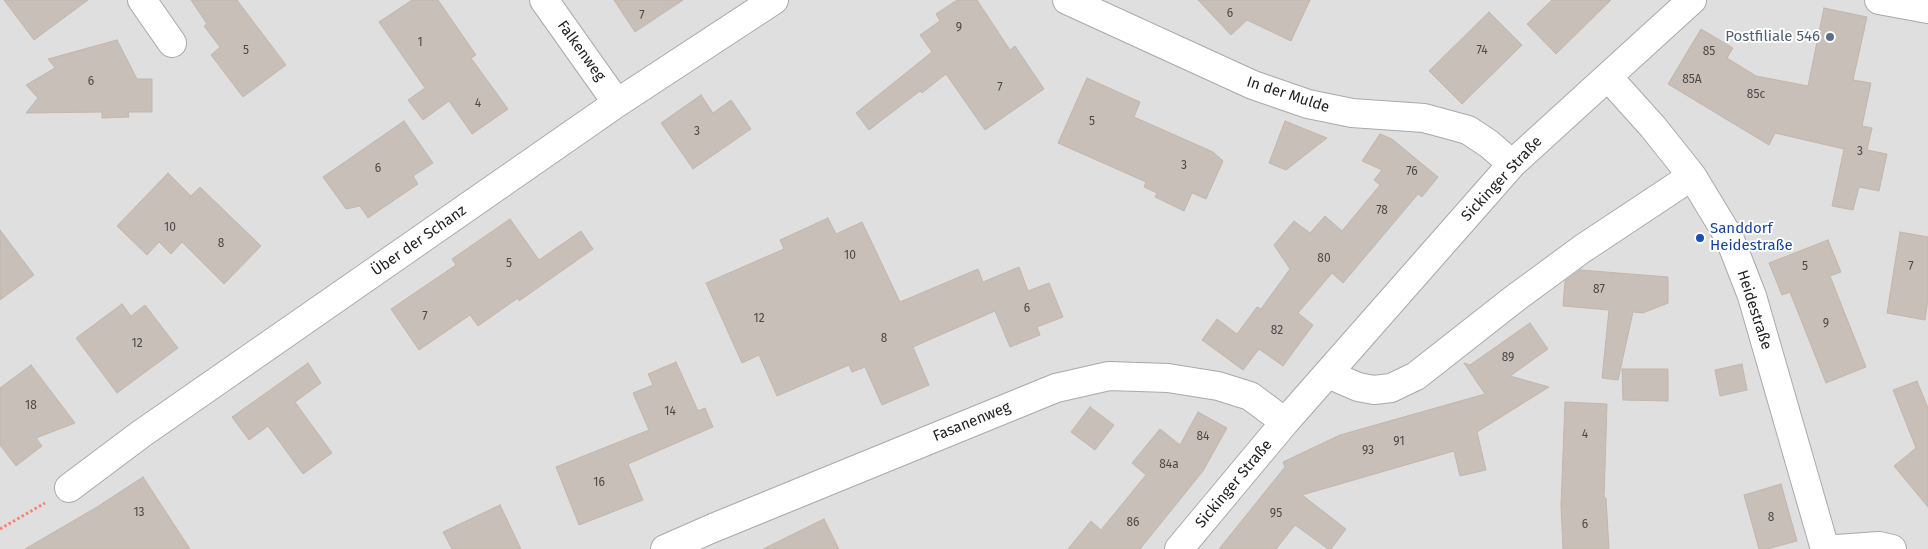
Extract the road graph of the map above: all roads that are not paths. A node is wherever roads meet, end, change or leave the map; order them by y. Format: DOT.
graph roads {
  1 [pos="142,0"];
  2 [pos="544,0"];
  3 [pos="774,0"];
  4 [pos="1067,0"];
  5 [pos="1692,0"];
  6 [pos="1879,0"];
  7 [pos="1928,9"];
  8 [pos="172,43"];
  9 [pos="1608,77"];
  10 [pos="617,103"];
  11 [pos="1512,164"];
  12 [pos="1692,176"];
  13 [pos="1328,374"];
  14 [pos="1285,422"];
  15 [pos="70,488"];
  16 [pos="665,549"];
  17 [pos="1179,549"];
  18 [pos="1825,549"];
  19 [pos="1837,549"];
  20 [pos="1892,549"];
  1 -- 8 [label="street"];
  2 -- 10 [label="street, Falkenweg"];
  3 -- 10 [label="street, Über der Schanz"];
  4 -- 11 [label="street, In der Mulde"];
  5 -- 9 [label="street, Sickinger Straße"];
  6 -- 7 [label="street"];
  9 -- 11 [label="street, Sickinger Straße"];
  9 -- 12 [label="street, Heidestraße"];
  10 -- 15 [label="street, Über der Schanz"];
  11 -- 13 [label="street, Sickinger Straße"];
  12 -- 13 [label="street"];
  12 -- 18 [label="street, Heidestraße"];
  13 -- 14 [label="street, Sickinger Straße"];
  14 -- 16 [label="street, Fasanenweg"];
  14 -- 17 [label="street, Sickinger Straße"];
  19 -- 20 [label="street"];
}
